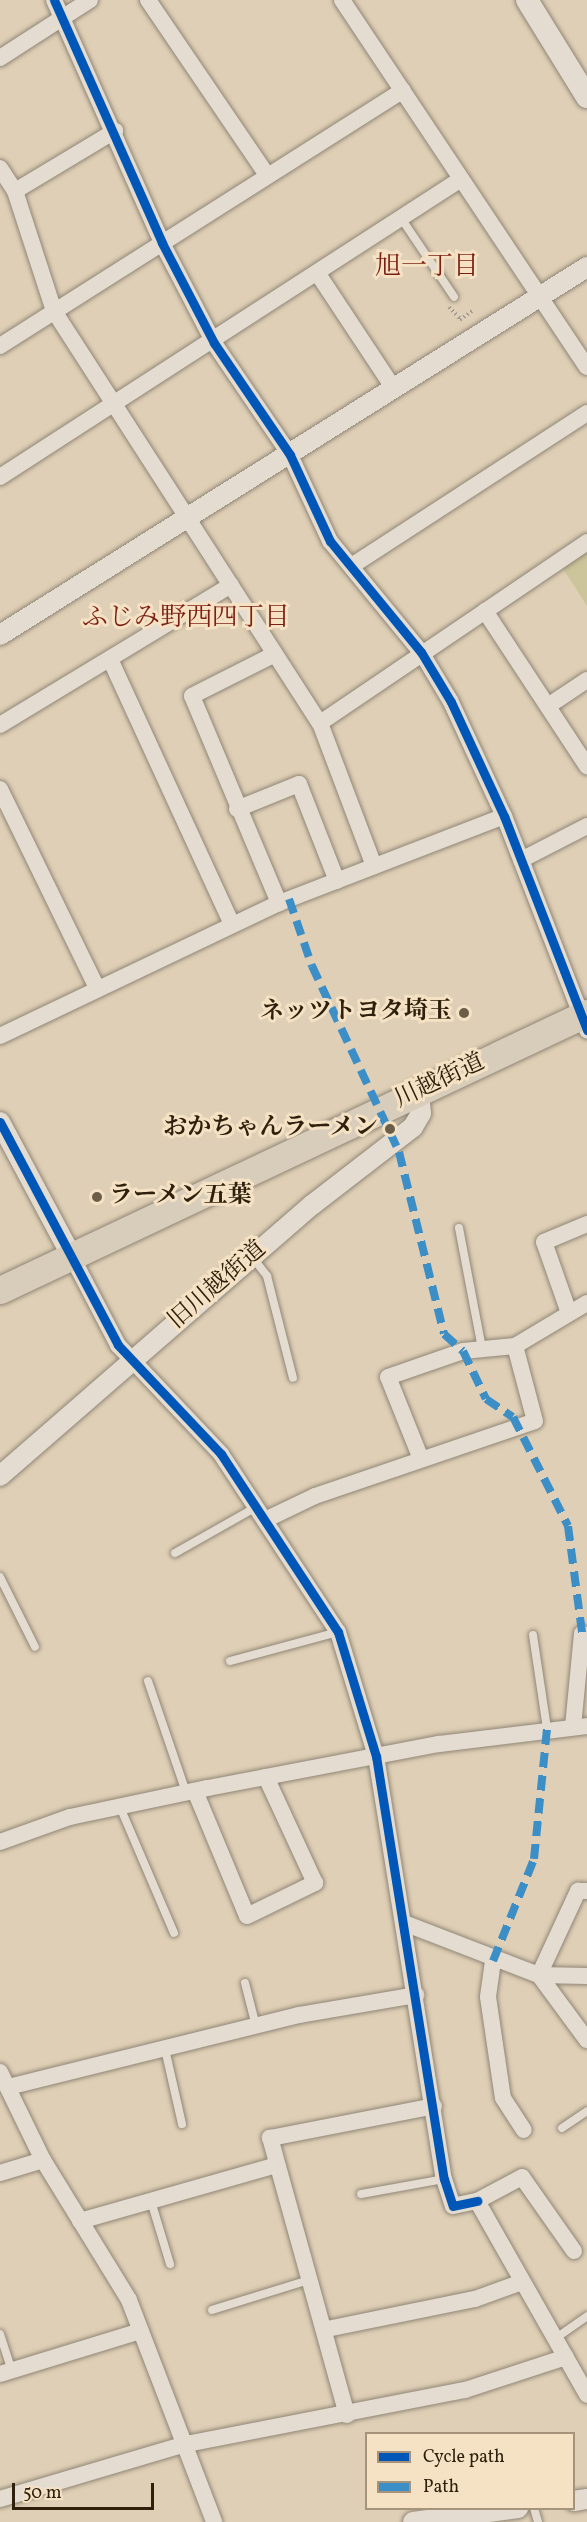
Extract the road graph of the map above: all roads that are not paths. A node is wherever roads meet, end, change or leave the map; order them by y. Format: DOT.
graph roads {
  1 [pos="54,0"];
  2 [pos="90,0"];
  3 [pos="148,0"];
  4 [pos="342,0"];
  5 [pos="527,0"];
  6 [pos="62,18"];
  7 [pos="0,58"];
  8 [pos="403,90"];
  9 [pos="587,97"];
  10 [pos="116,131"];
  11 [pos="0,168"];
  12 [pos="267,175"];
  13 [pos="461,179"];
  14 [pos="15,190"];
  15 [pos="401,218"];
  16 [pos="162,243"];
  17 [pos="587,267"];
  18 [pos="318,274"];
  19 [pos="454,297"];
  20 [pos="539,297"];
  21 [pos="54,311"];
  22 [pos="214,343"];
  23 [pos="0,346"];
  24 [pos="587,367"];
  25 [pos="394,389"];
  26 [pos="116,407"];
  27 [pos="587,413"];
  28 [pos="290,455"];
  29 [pos="0,477"];
  30 [pos="188,520"];
  31 [pos="587,542"];
  32 [pos="353,565"];
  33 [pos="231,585"];
  34 [pos="485,611"];
  35 [pos="0,635"];
  36 [pos="421,652"];
  37 [pos="275,654"];
  38 [pos="110,659"];
  39 [pos="587,680"];
  40 [pos="548,706"];
  41 [pos="320,723"];
  42 [pos="0,725"];
  43 [pos="587,766"];
  44 [pos="0,789"];
  45 [pos="237,809"];
  46 [pos="504,816"];
  47 [pos="587,826"];
  48 [pos="521,860"];
  49 [pos="374,866"];
  50 [pos="337,881"];
  51 [pos="279,903"];
  52 [pos="232,924"];
  53 [pos="97,988"];
  54 [pos="584,1020"];
  55 [pos="0,1036"];
  56 [pos="418,1093"];
  57 [pos="0,1122"];
  58 [pos="587,1224"];
  59 [pos="459,1228"];
  60 [pos="71,1255"];
  61 [pos="252,1256"];
  62 [pos="0,1290"];
  63 [pos="587,1303"];
  64 [pos="568,1310"];
  65 [pos="515,1346"];
  66 [pos="482,1349"];
  67 [pos="133,1359"];
  68 [pos="293,1378"];
  69 [pos="422,1459"];
  70 [pos="0,1476"];
  71 [pos="263,1512"];
  72 [pos="175,1553"];
  73 [pos="0,1578"];
  74 [pos="338,1632"];
  75 [pos="582,1633"];
  76 [pos="532,1635"];
  77 [pos="34,1647"];
  78 [pos="230,1661"];
  79 [pos="148,1681"];
  80 [pos="580,1726"];
  81 [pos="547,1729"];
  82 [pos="376,1756"];
  83 [pos="266,1777"];
  84 [pos="190,1792"];
  85 [pos="120,1807"];
  86 [pos="0,1842"];
  87 [pos="587,1891"];
  88 [pos="404,1923"];
  89 [pos="174,1933"];
  90 [pos="493,1961"];
  91 [pos="539,1975"];
  92 [pos="587,1976"];
  93 [pos="245,1983"];
  94 [pos="416,1995"];
  95 [pos="256,2026"];
  96 [pos="587,2040"];
  97 [pos="165,2049"];
  98 [pos="0,2072"];
  99 [pos="8,2087"];
  100 [pos="434,2106"];
  101 [pos="587,2111"];
  102 [pos="182,2124"];
  103 [pos="562,2128"];
  104 [pos="524,2130"];
  105 [pos="43,2160"];
  106 [pos="277,2165"];
  107 [pos="0,2173"];
  108 [pos="444,2179"];
  109 [pos="361,2194"];
  110 [pos="151,2201"];
  111 [pos="477,2201"];
  112 [pos="80,2221"];
  113 [pos="574,2251"];
  114 [pos="170,2264"];
  115 [pos="312,2279"];
  116 [pos="522,2282"];
  117 [pos="212,2310"];
  118 [pos="587,2316"];
  119 [pos="327,2329"];
  120 [pos="141,2331"];
  121 [pos="0,2334"];
  122 [pos="556,2338"];
  123 [pos="566,2357"];
  124 [pos="6,2373"];
  125 [pos="587,2395"];
  126 [pos="347,2415"];
  127 [pos="186,2444"];
  128 [pos="0,2499"];
  129 [pos="503,2510"];
  130 [pos="214,2522"];
  131 [pos="412,2522"];
  1 -- 6 [label="street"];
  2 -- 6 [label="street"];
  3 -- 12 [label="street"];
  4 -- 8 [label="street"];
  5 -- 9 [label="main road"];
  6 -- 7 [label="street"];
  6 -- 10 [label="street"];
  8 -- 12 [label="street"];
  8 -- 13 [label="street"];
  10 -- 14 [label="street"];
  10 -- 16 [label="street"];
  11 -- 14 [label="street"];
  12 -- 16 [label="street"];
  13 -- 15 [label="street"];
  13 -- 20 [label="street"];
  14 -- 21 [label="street"];
  15 -- 18 [label="street"];
  15 -- 19 [label="lane"];
  16 -- 21 [label="street"];
  16 -- 22 [label="street"];
  17 -- 20 [label="street"];
  18 -- 22 [label="street"];
  18 -- 25 [label="street"];
  20 -- 24 [label="street"];
  20 -- 25 [label="street"];
  21 -- 23 [label="street"];
  21 -- 26 [label="street"];
  22 -- 26 [label="street"];
  22 -- 28 [label="street"];
  25 -- 28 [label="street"];
  26 -- 29 [label="street"];
  26 -- 30 [label="street"];
  27 -- 32 [label="street"];
  28 -- 30 [label="street"];
  28 -- 32 [label="street"];
  30 -- 33 [label="street"];
  30 -- 35 [label="street"];
  31 -- 34 [label="street"];
  32 -- 36 [label="street"];
  33 -- 37 [label="street"];
  33 -- 38 [label="street"];
  34 -- 36 [label="street"];
  34 -- 40 [label="street"];
  36 -- 41 [label="street"];
  36 -- 46 [label="street"];
  37 -- 41 [label="street"];
  37 -- 45 [label="street"];
  38 -- 42 [label="street"];
  38 -- 52 [label="street"];
  39 -- 40 [label="street"];
  40 -- 43 [label="street"];
  41 -- 49 [label="street"];
  44 -- 53 [label="street"];
  45 -- 50 [label="street"];
  45 -- 51 [label="street"];
  46 -- 48 [label="street"];
  46 -- 49 [label="street"];
  47 -- 48 [label="street"];
  48 -- 54 [label="street"];
  49 -- 50 [label="street"];
  50 -- 51 [label="street"];
  51 -- 52 [label="street"];
  52 -- 53 [label="street"];
  53 -- 55 [label="street"];
  54 -- 56 [label="highway, 川越街道"];
  56 -- 60 [label="highway, 川越街道"];
  56 -- 61 [label="street, 旧川越街道"];
  57 -- 60 [label="street"];
  58 -- 64 [label="street"];
  59 -- 66 [label="lane"];
  60 -- 62 [label="highway, 川越街道"];
  60 -- 67 [label="street"];
  61 -- 67 [label="street, 旧川越街道"];
  61 -- 68 [label="lane"];
  63 -- 64 [label="street"];
  64 -- 65 [label="street"];
  65 -- 66 [label="street"];
  65 -- 69 [label="street"];
  66 -- 69 [label="street"];
  67 -- 70 [label="street, 旧川越街道"];
  67 -- 71 [label="street"];
  69 -- 71 [label="street"];
  71 -- 72 [label="lane"];
  71 -- 74 [label="street"];
  73 -- 77 [label="lane"];
  74 -- 78 [label="lane"];
  74 -- 82 [label="street"];
  75 -- 80 [label="street"];
  76 -- 81 [label="lane"];
  79 -- 84 [label="lane"];
  80 -- 81 [label="street"];
  81 -- 82 [label="street"];
  82 -- 83 [label="street"];
  82 -- 88 [label="street"];
  83 -- 84 [label="street"];
  83 -- 84 [label="street"];
  84 -- 85 [label="street"];
  85 -- 86 [label="street"];
  85 -- 89 [label="lane"];
  87 -- 91 [label="street"];
  88 -- 90 [label="street"];
  88 -- 94 [label="street"];
  90 -- 91 [label="street"];
  90 -- 104 [label="street"];
  91 -- 92 [label="street"];
  91 -- 96 [label="street"];
  93 -- 95 [label="lane"];
  94 -- 95 [label="street"];
  94 -- 100 [label="street"];
  95 -- 97 [label="street"];
  97 -- 99 [label="street"];
  97 -- 102 [label="lane"];
  98 -- 99 [label="street"];
  99 -- 105 [label="street"];
  100 -- 106 [label="street"];
  100 -- 108 [label="street"];
  101 -- 103 [label="lane"];
  105 -- 107 [label="street"];
  105 -- 112 [label="street"];
  106 -- 110 [label="street"];
  106 -- 115 [label="street"];
  108 -- 109 [label="lane"];
  108 -- 111 [label="street"];
  110 -- 112 [label="street"];
  110 -- 114 [label="lane"];
  111 -- 113 [label="street"];
  111 -- 116 [label="street"];
  112 -- 120 [label="street"];
  115 -- 117 [label="lane"];
  115 -- 119 [label="street"];
  116 -- 119 [label="street"];
  116 -- 122 [label="street"];
  118 -- 122 [label="lane"];
  119 -- 126 [label="street"];
  120 -- 124 [label="street"];
  120 -- 127 [label="street"];
  121 -- 124 [label="lane"];
  122 -- 123 [label="street"];
  123 -- 125 [label="street"];
  123 -- 126 [label="street"];
  126 -- 127 [label="street"];
  127 -- 128 [label="street"];
  127 -- 130 [label="street"];
  129 -- 131 [label="street"];
}
